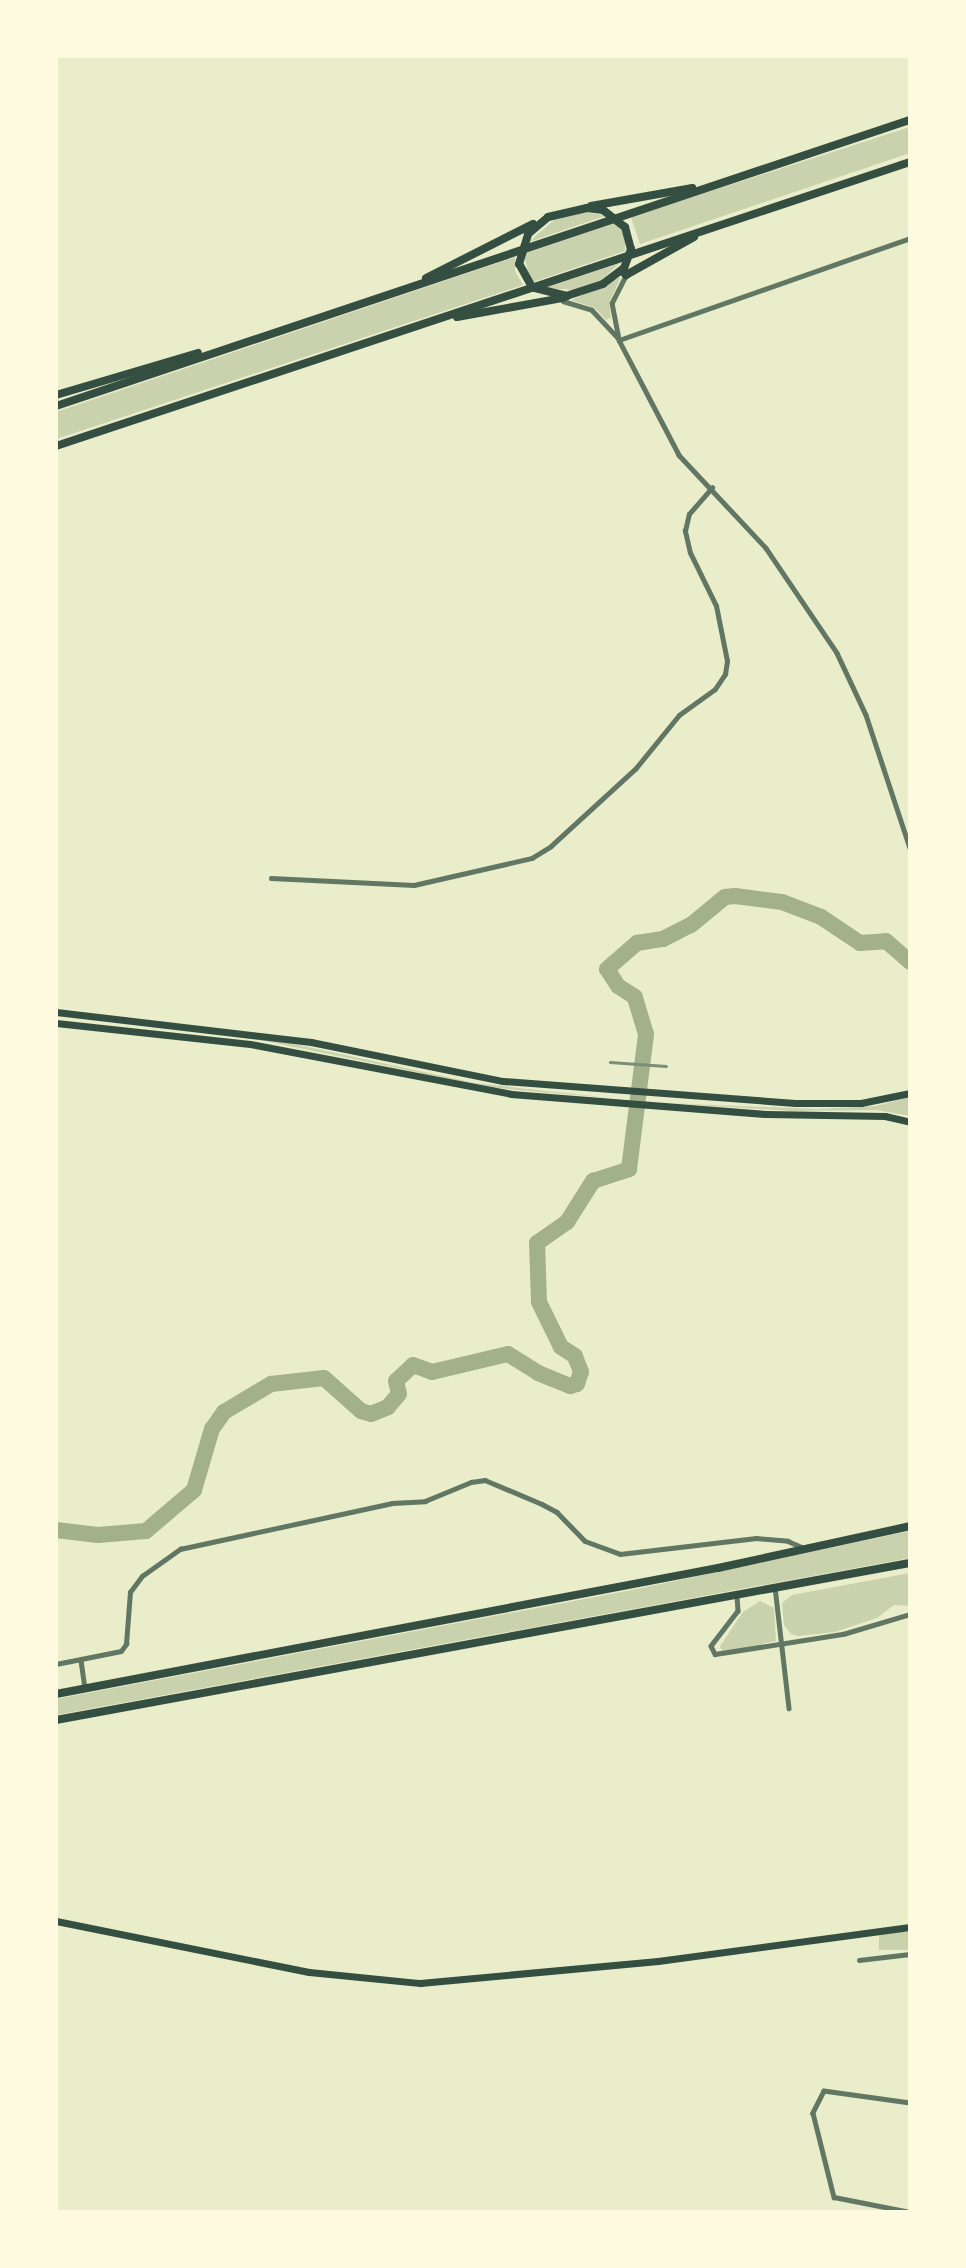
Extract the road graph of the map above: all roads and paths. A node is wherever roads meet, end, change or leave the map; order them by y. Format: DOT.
graph roads {
  1 [pos="910,120"];
  2 [pos="910,162"];
  3 [pos="716,185"];
  4 [pos="576,209"];
  5 [pos="548,217"];
  6 [pos="617,218"];
  7 [pos="720,223"];
  8 [pos="910,238"];
  9 [pos="520,250"];
  10 [pos="629,254"];
  11 [pos="624,273"];
  12 [pos="532,287"];
  13 [pos="405,288"];
  14 [pos="563,299"];
  15 [pos="430,322"];
  16 [pos="619,339"];
  17 [pos="232,346"];
  18 [pos="56,396"];
  19 [pos="56,406"];
  20 [pos="56,446"];
  21 [pos="712,488"];
  22 [pos="903,821"];
  23 [pos="910,831"];
  24 [pos="910,848"];
  25 [pos="271,878"];
  26 [pos="56,1012"];
  27 [pos="56,1023"];
  28 [pos="910,1093"];
  29 [pos="910,1122"];
  30 [pos="910,1526"];
  31 [pos="805,1549"];
  32 [pos="910,1563"];
  33 [pos="774,1587"];
  34 [pos="737,1593"];
  35 [pos="910,1615"];
  36 [pos="784,1645"];
  37 [pos="81,1660"];
  38 [pos="56,1664"];
  39 [pos="85,1689"];
  40 [pos="56,1694"];
  41 [pos="789,1708"];
  42 [pos="56,1720"];
  43 [pos="56,1921"];
  44 [pos="910,1927"];
  45 [pos="910,1954"];
  46 [pos="859,1960"];
  47 [pos="910,2103"];
  48 [pos="872,2205"];
  49 [pos="872,2212"];
  50 [pos="910,2212"];
  1 -- 3 [label="highway"];
  2 -- 7 [label="highway"];
  3 -- 4 [label="highway"];
  3 -- 6 [label="highway"];
  4 -- 5 [label="highway"];
  4 -- 6 [label="highway"];
  5 -- 9 [label="highway"];
  5 -- 13 [label="highway"];
  6 -- 9 [label="highway"];
  6 -- 10 [label="highway"];
  7 -- 10 [label="highway"];
  7 -- 11 [label="highway"];
  8 -- 16 [label="street"];
  9 -- 12 [label="highway"];
  9 -- 13 [label="highway"];
  10 -- 11 [label="highway"];
  10 -- 12 [label="highway"];
  11 -- 14 [label="highway"];
  11 -- 16 [label="street"];
  12 -- 14 [label="highway"];
  12 -- 15 [label="highway"];
  13 -- 17 [label="highway"];
  14 -- 15 [label="highway"];
  14 -- 16 [label="street"];
  15 -- 20 [label="highway"];
  16 -- 21 [label="street"];
  17 -- 18 [label="highway"];
  17 -- 19 [label="highway"];
  21 -- 22 [label="street"];
  21 -- 25 [label="street"];
  22 -- 23 [label="street"];
  22 -- 24 [label="street"];
  26 -- 28 [label="main road"];
  27 -- 29 [label="main road"];
  30 -- 31 [label="highway"];
  31 -- 37 [label="street"];
  31 -- 39 [label="highway"];
  32 -- 33 [label="highway"];
  33 -- 34 [label="highway"];
  33 -- 36 [label="street"];
  34 -- 36 [label="street"];
  34 -- 42 [label="highway"];
  35 -- 36 [label="street"];
  36 -- 41 [label="street"];
  37 -- 38 [label="street"];
  37 -- 39 [label="street"];
  39 -- 40 [label="highway"];
  43 -- 44 [label="main road"];
  45 -- 46 [label="street"];
  47 -- 48 [label="street"];
  48 -- 49 [label="street"];
  48 -- 50 [label="street"];
}
